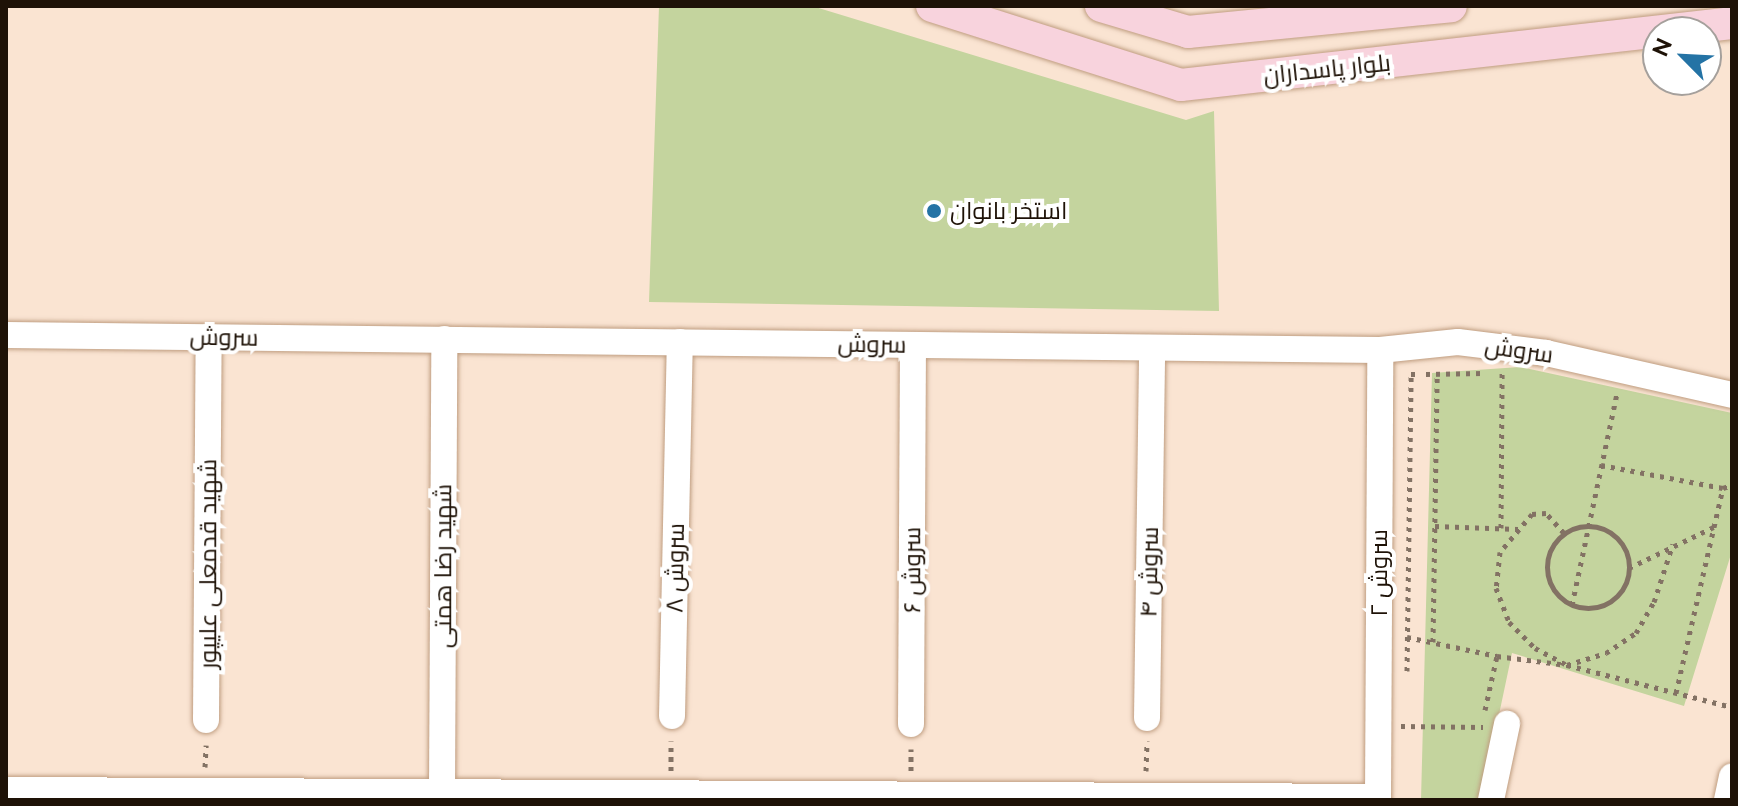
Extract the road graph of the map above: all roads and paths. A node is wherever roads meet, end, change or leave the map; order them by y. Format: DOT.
graph roads {
  1 [pos="932,6"];
  2 [pos="1101,6"];
  3 [pos="1451,6"];
  4 [pos="1408,8"];
  5 [pos="1183,19"];
  6 [pos="1732,23"];
  7 [pos="6,335"];
  8 [pos="209,337"];
  9 [pos="444,339"];
  10 [pos="680,342"];
  11 [pos="913,345"];
  12 [pos="1152,348"];
  13 [pos="1380,350"];
  14 [pos="1502,373"];
  15 [pos="1511,373"];
  16 [pos="1437,374"];
  17 [pos="1603,391"];
  18 [pos="1617,394"];
  19 [pos="1732,395"];
  20 [pos="1631,398"];
  21 [pos="1601,465"];
  22 [pos="1732,485"];
  23 [pos="1723,488"];
  24 [pos="1589,525"];
  25 [pos="1435,526"];
  26 [pos="1714,527"];
  27 [pos="1501,528"];
  28 [pos="1519,529"];
  29 [pos="1564,533"];
  30 [pos="1673,544"];
  31 [pos="1628,568"];
  32 [pos="1572,605"];
  33 [pos="1379,630"];
  34 [pos="1408,637"];
  35 [pos="1433,642"];
  36 [pos="1567,665"];
  37 [pos="1407,681"];
  38 [pos="1676,693"];
  39 [pos="1732,707"];
  40 [pos="1406,711"];
  41 [pos="672,716"];
  42 [pos="1147,718"];
  43 [pos="206,720"];
  44 [pos="911,724"];
  45 [pos="1507,724"];
  46 [pos="1378,726"];
  47 [pos="1405,726"];
  48 [pos="1404,741"];
  49 [pos="1732,777"];
  50 [pos="6,790"];
  51 [pos="204,791"];
  52 [pos="442,792"];
  53 [pos="671,793"];
  54 [pos="910,794"];
  55 [pos="1146,795"];
  56 [pos="1378,798"];
  57 [pos="1491,800"];
  58 [pos="1727,800"];
  1 -- 6 [label="main road, بلوار پاسداران"];
  2 -- 5 [label="main road"];
  3 -- 4 [label="main road"];
  4 -- 5 [label="main road"];
  7 -- 8 [label="street, سروش"];
  8 -- 9 [label="street, سروش"];
  8 -- 43 [label="street, شهید قدمعلی علیپور"];
  9 -- 10 [label="street, سروش"];
  9 -- 52 [label="street, شهید رضا همتی"];
  10 -- 11 [label="street, سروش"];
  10 -- 41 [label="street, سروش ۸"];
  11 -- 12 [label="street, سروش"];
  11 -- 44 [label="street, سروش ۶"];
  12 -- 13 [label="street, سروش"];
  12 -- 42 [label="street, سروش ۴"];
  13 -- 19 [label="street, سروش"];
  13 -- 33 [label="street, سروش ۲"];
  14 -- 15 [label="path"];
  14 -- 16 [label="path"];
  14 -- 27 [label="path"];
  16 -- 25 [label="path"];
  16 -- 34 [label="path"];
  17 -- 18 [label="path"];
  18 -- 20 [label="path"];
  18 -- 21 [label="path"];
  21 -- 23 [label="path"];
  21 -- 24 [label="path"];
  22 -- 23 [label="path"];
  23 -- 26 [label="path"];
  24 -- 29 [label="path"];
  24 -- 31 [label="path"];
  24 -- 32 [label="path"];
  25 -- 27 [label="path"];
  25 -- 35 [label="path"];
  26 -- 30 [label="path"];
  26 -- 38 [label="path"];
  27 -- 28 [label="path"];
  28 -- 29 [label="path"];
  28 -- 36 [label="path"];
  29 -- 32 [label="path"];
  30 -- 31 [label="path"];
  30 -- 36 [label="path"];
  31 -- 32 [label="path"];
  33 -- 34 [label="path"];
  33 -- 46 [label="street, سروش ۲"];
  34 -- 35 [label="path"];
  34 -- 37 [label="path"];
  35 -- 36 [label="path"];
  36 -- 38 [label="path"];
  38 -- 39 [label="path"];
  40 -- 47 [label="path"];
  41 -- 53 [label="path"];
  42 -- 55 [label="path"];
  43 -- 51 [label="path"];
  44 -- 54 [label="path"];
  45 -- 47 [label="path"];
  45 -- 57 [label="street"];
  46 -- 47 [label="path"];
  46 -- 56 [label="street, سروش ۲"];
  47 -- 48 [label="path"];
  49 -- 58 [label="street"];
  50 -- 51 [label="street"];
  51 -- 52 [label="street"];
  52 -- 53 [label="street"];
  53 -- 54 [label="street"];
  54 -- 55 [label="street"];
  55 -- 56 [label="street"];
}
